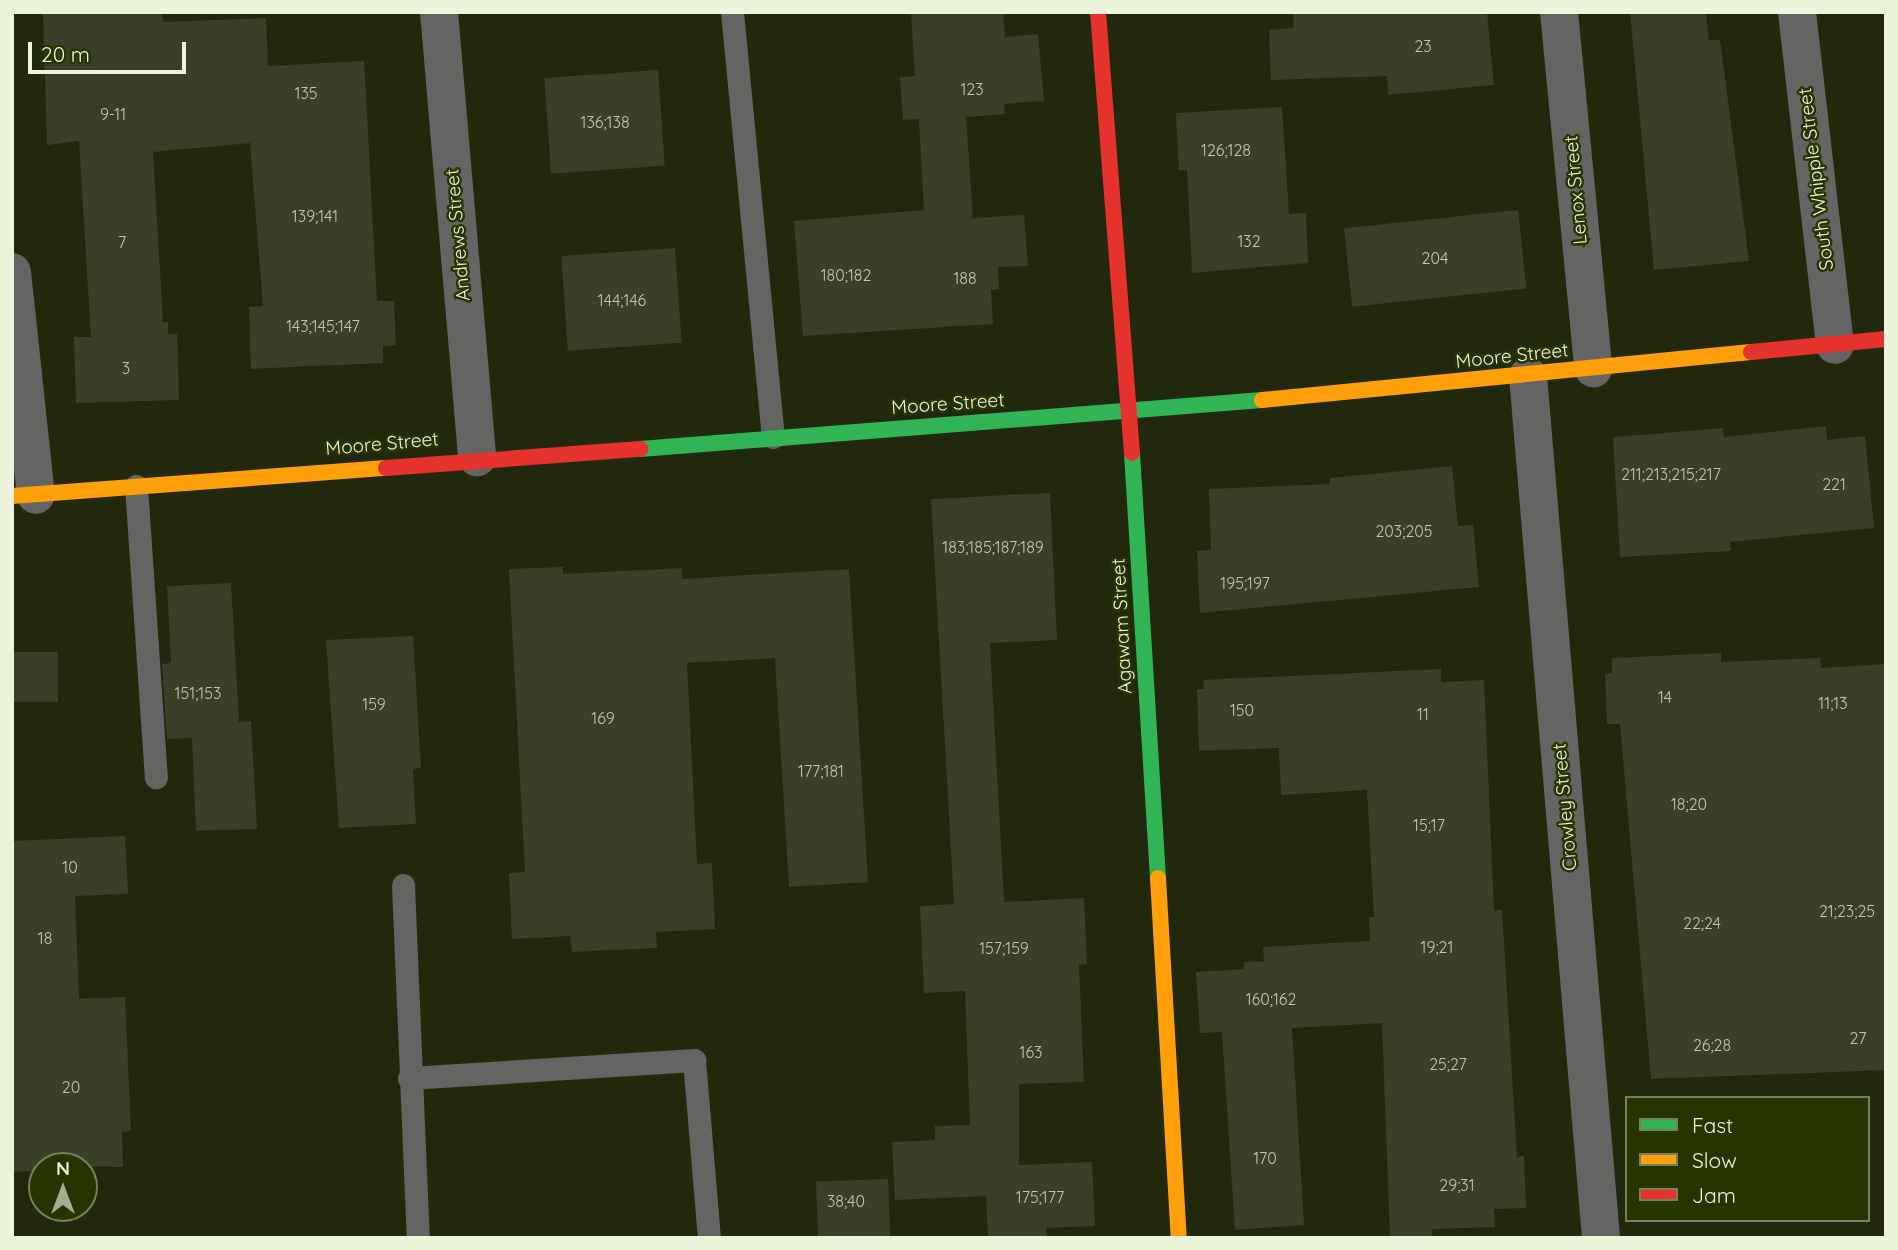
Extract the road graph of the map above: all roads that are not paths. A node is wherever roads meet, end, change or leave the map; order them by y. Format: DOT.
graph roads {
  1 [pos="439,12"];
  2 [pos="732,12"];
  3 [pos="1098,12"];
  4 [pos="1559,12"];
  5 [pos="1797,12"];
  6 [pos="12,272"];
  7 [pos="1886,339"];
  8 [pos="1835,345"];
  9 [pos="1593,368"];
  10 [pos="1528,376"];
  11 [pos="1130,413"];
  12 [pos="773,437"];
  13 [pos="477,457"];
  14 [pos="136,486"];
  15 [pos="24,496"];
  16 [pos="156,777"];
  17 [pos="403,885"];
  18 [pos="409,1078"];
  19 [pos="418,1238"];
  20 [pos="709,1238"];
  21 [pos="1179,1238"];
  22 [pos="1601,1238"];
  1 -- 13 [label="street, Andrews Street"];
  2 -- 12 [label="lane"];
  3 -- 11 [label="street, Agawam Street"];
  4 -- 9 [label="street, Lenox Street"];
  5 -- 8 [label="street, South Whipple Street"];
  6 -- 15 [label="street"];
  7 -- 8 [label="street, Moore Street"];
  8 -- 9 [label="street, Moore Street"];
  9 -- 10 [label="street, Moore Street"];
  10 -- 11 [label="street, Moore Street"];
  10 -- 22 [label="street, Crowley Street"];
  11 -- 12 [label="street, Moore Street"];
  11 -- 21 [label="street, Agawam Street"];
  12 -- 13 [label="street, Moore Street"];
  13 -- 14 [label="street, Moore Street"];
  14 -- 15 [label="street, Moore Street"];
  14 -- 16 [label="lane"];
  17 -- 18 [label="lane"];
  18 -- 19 [label="lane"];
  18 -- 20 [label="lane"];
}
